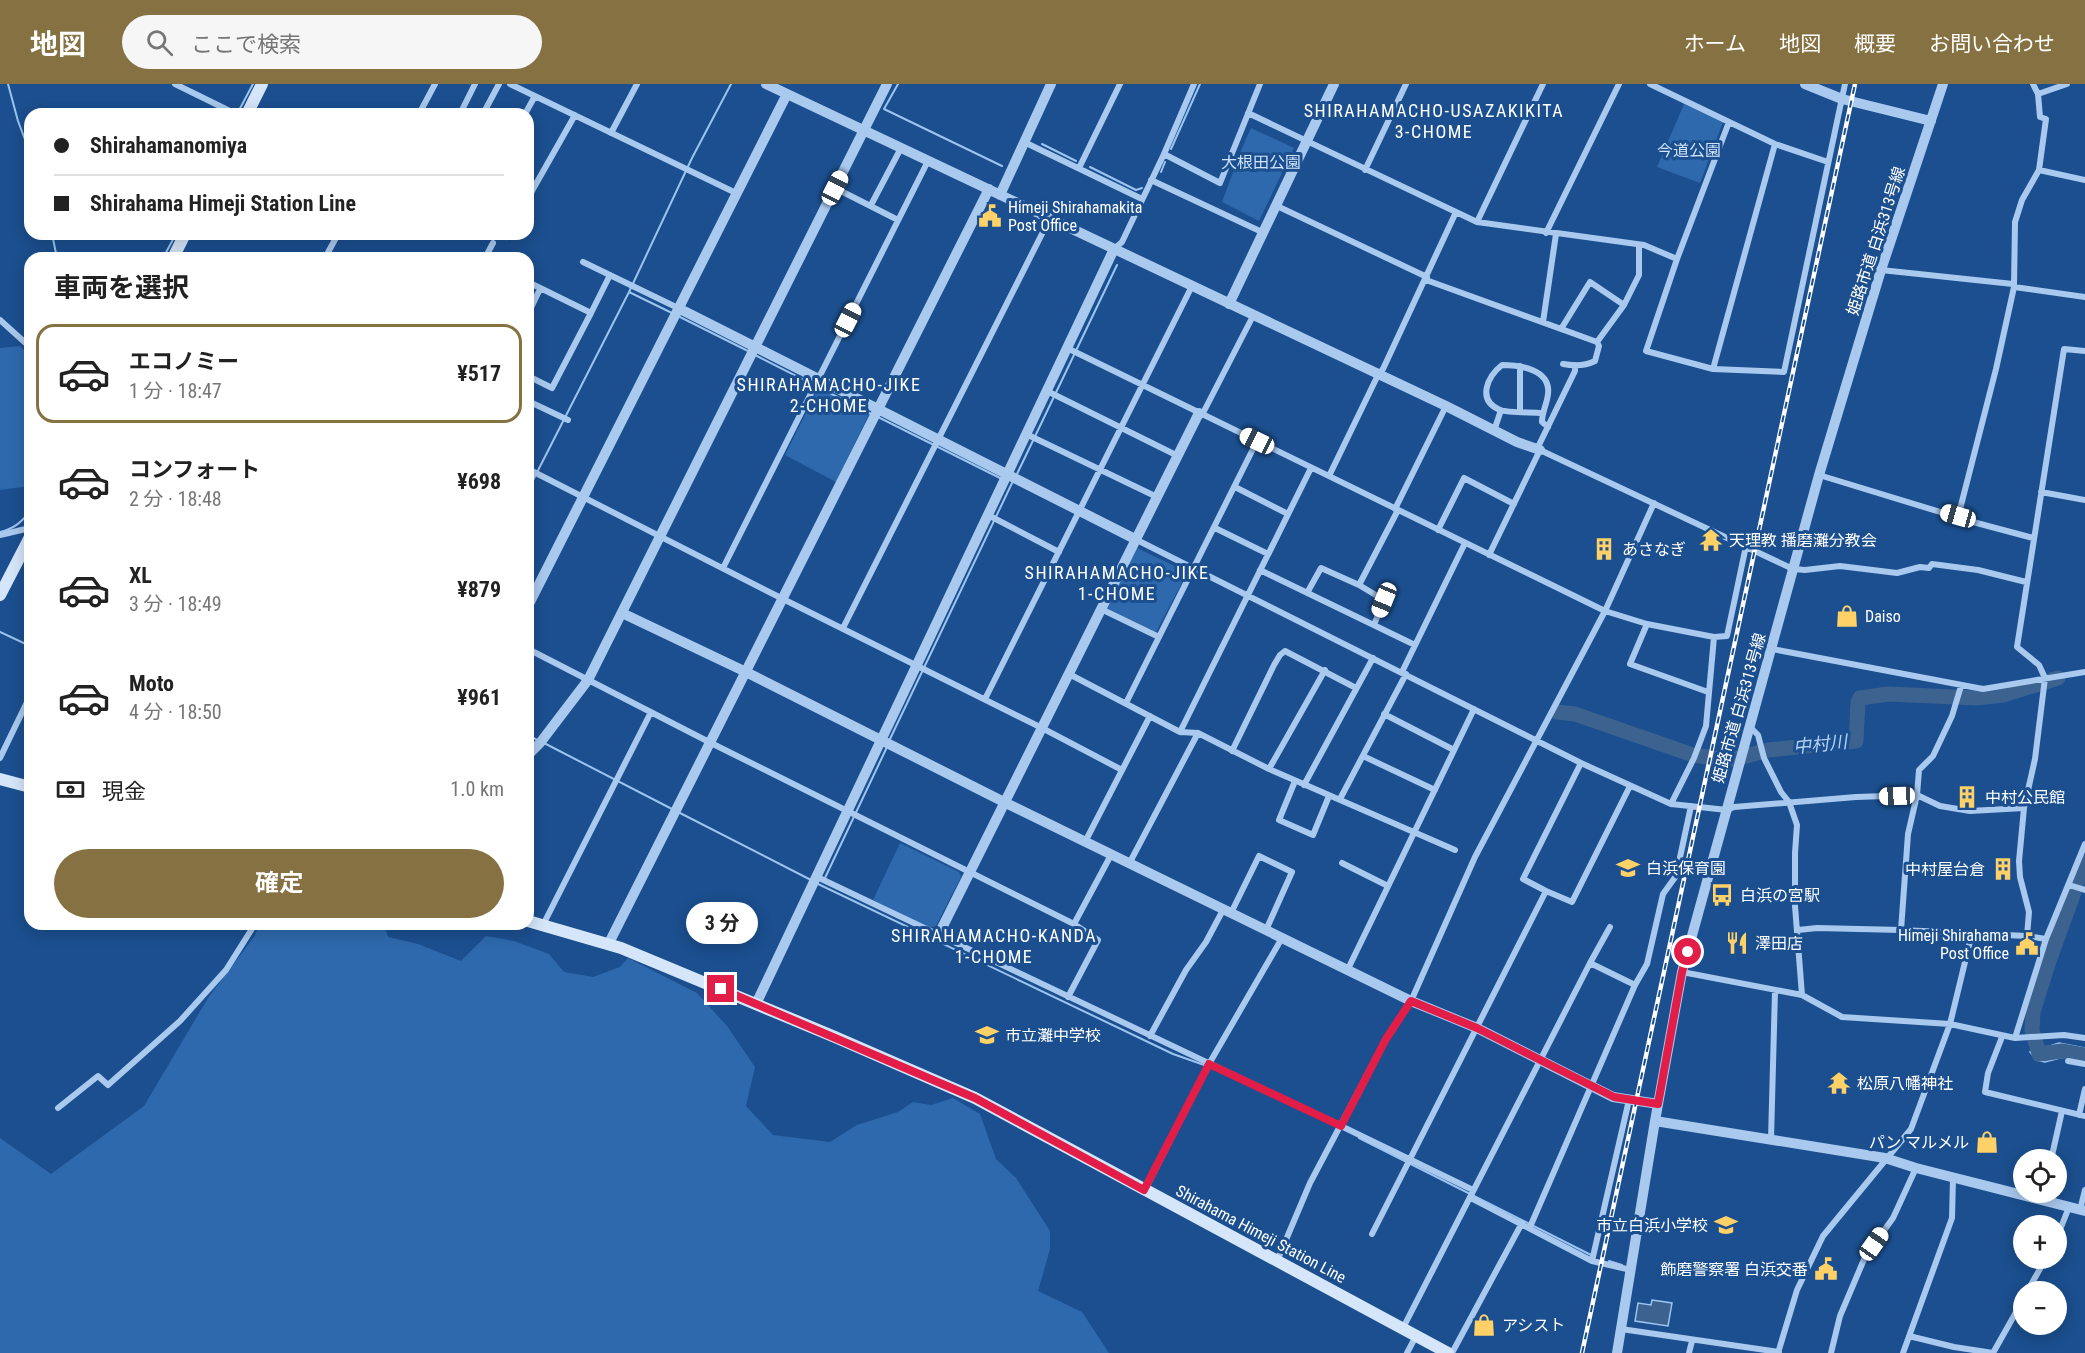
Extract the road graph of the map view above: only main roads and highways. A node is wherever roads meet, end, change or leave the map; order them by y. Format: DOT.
graph roads {
  1 [pos="262,84"];
  2 [pos="250,108"];
  3 [pos="24,549"];
  4 [pos="0,595"];
  5 [pos="0,779"];
  6 [pos="24,785"];
  7 [pos="534,923"];
  8 [pos="1450,1353"];
  1 -- 2 [label="main road"];
  3 -- 4 [label="main road"];
  5 -- 6 [label="main road"];
  7 -- 8 [label="main road, Shirahama Himeji Station Line"];
}
